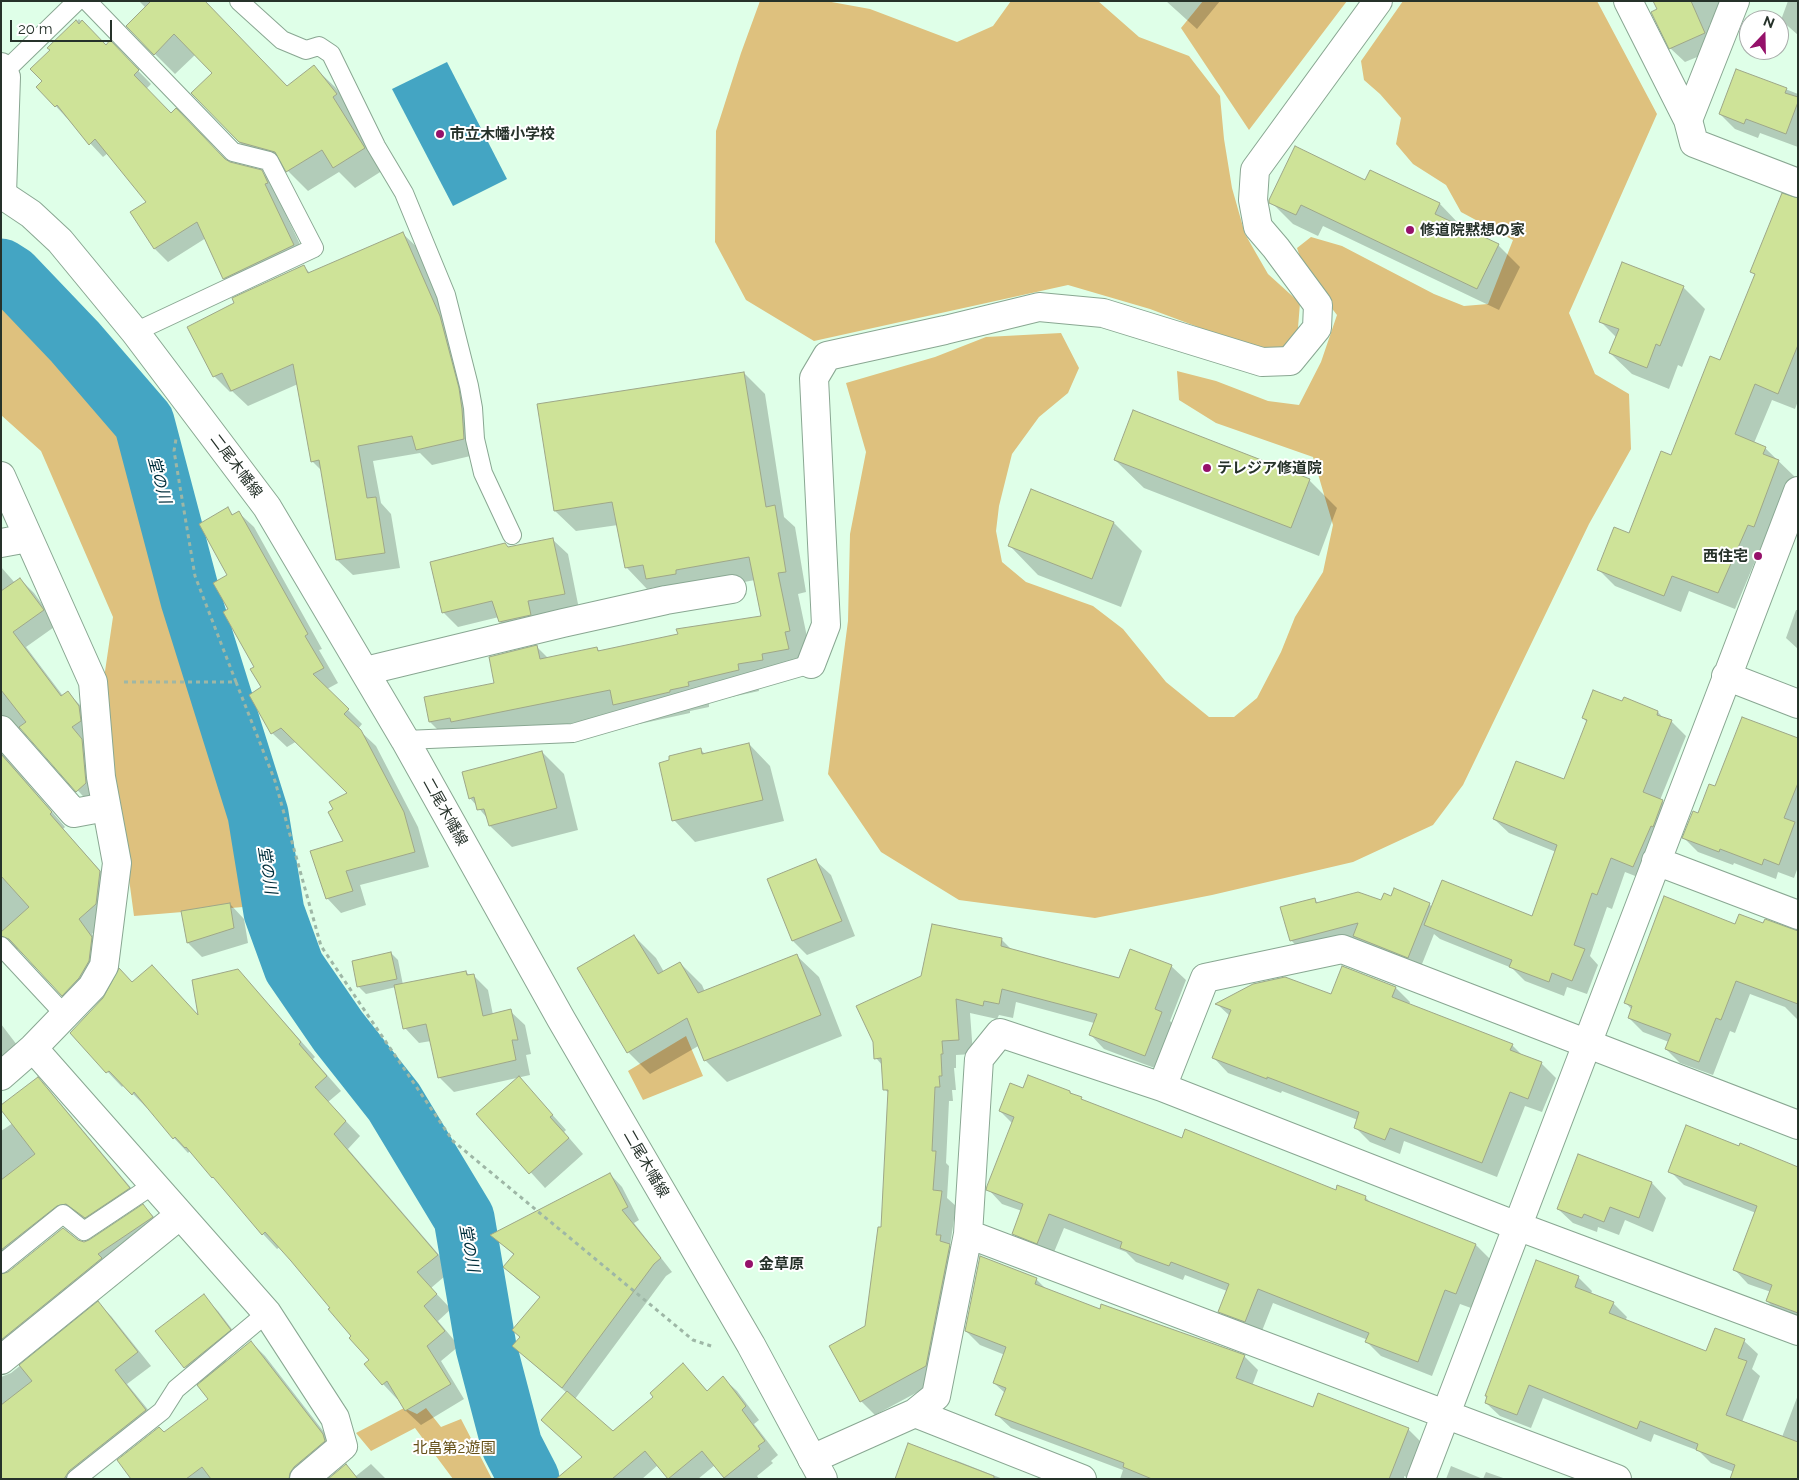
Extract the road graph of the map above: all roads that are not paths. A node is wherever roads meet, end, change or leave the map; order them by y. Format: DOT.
graph roads {
  1 [pos="77,1"];
  2 [pos="87,1"];
  3 [pos="239,1"];
  4 [pos="1378,1"];
  5 [pos="1628,1"];
  6 [pos="1735,1"];
  7 [pos="3,70"];
  8 [pos="1688,120"];
  9 [pos="1798,183"];
  10 [pos="2,194"];
  11 [pos="135,332"];
  12 [pos="1,476"];
  13 [pos="1798,491"];
  14 [pos="512,535"];
  15 [pos="28,538"];
  16 [pos="1,543"];
  17 [pos="732,589"];
  18 [pos="811,664"];
  19 [pos="365,671"];
  20 [pos="1726,676"];
  21 [pos="1798,704"];
  22 [pos="1,730"];
  23 [pos="405,740"];
  24 [pos="106,807"];
  25 [pos="1656,861"];
  26 [pos="1798,915"];
  27 [pos="1,946"];
  28 [pos="65,1015"];
  29 [pos="1586,1044"];
  30 [pos="33,1048"];
  31 [pos="1,1076"];
  32 [pos="1162,1087"];
  33 [pos="1798,1125"];
  34 [pos="153,1185"];
  35 [pos="180,1215"];
  36 [pos="1517,1226"];
  37 [pos="968,1234"];
  38 [pos="1,1264"];
  39 [pos="267,1313"];
  40 [pos="1798,1331"];
  41 [pos="1,1360"];
  42 [pos="915,1413"];
  43 [pos="1445,1415"];
  44 [pos="818,1469"];
  45 [pos="76,1479"];
  46 [pos="304,1479"];
  47 [pos="1082,1479"];
  48 [pos="1421,1479"];
  49 [pos="1617,1479"];
  1 -- 7 [label="lane"];
  2 -- 11 [label="lane"];
  3 -- 14 [label="lane"];
  4 -- 18 [label="street"];
  5 -- 8 [label="street"];
  6 -- 8 [label="street"];
  7 -- 10 [label="street"];
  8 -- 9 [label="street"];
  10 -- 11 [label="street, 二尾木幡線"];
  11 -- 19 [label="street, 二尾木幡線"];
  12 -- 15 [label="street"];
  13 -- 20 [label="street"];
  15 -- 16 [label="street"];
  15 -- 24 [label="street"];
  17 -- 19 [label="street"];
  18 -- 23 [label="lane"];
  19 -- 23 [label="street, 二尾木幡線"];
  20 -- 21 [label="street"];
  20 -- 25 [label="street"];
  22 -- 24 [label="street"];
  23 -- 44 [label="street, 二尾木幡線"];
  24 -- 28 [label="street"];
  25 -- 26 [label="street"];
  25 -- 29 [label="street"];
  27 -- 28 [label="lane"];
  28 -- 30 [label="street"];
  29 -- 32 [label="street"];
  29 -- 33 [label="street"];
  29 -- 36 [label="street"];
  30 -- 31 [label="street"];
  30 -- 34 [label="street"];
  32 -- 36 [label="street"];
  32 -- 37 [label="street"];
  34 -- 35 [label="street"];
  34 -- 38 [label="lane"];
  35 -- 39 [label="street"];
  35 -- 41 [label="street"];
  36 -- 40 [label="street"];
  36 -- 43 [label="street"];
  37 -- 42 [label="street"];
  37 -- 43 [label="street"];
  39 -- 45 [label="lane"];
  39 -- 46 [label="street"];
  42 -- 44 [label="street"];
  42 -- 47 [label="street"];
  43 -- 48 [label="street"];
  43 -- 49 [label="street"];
}
